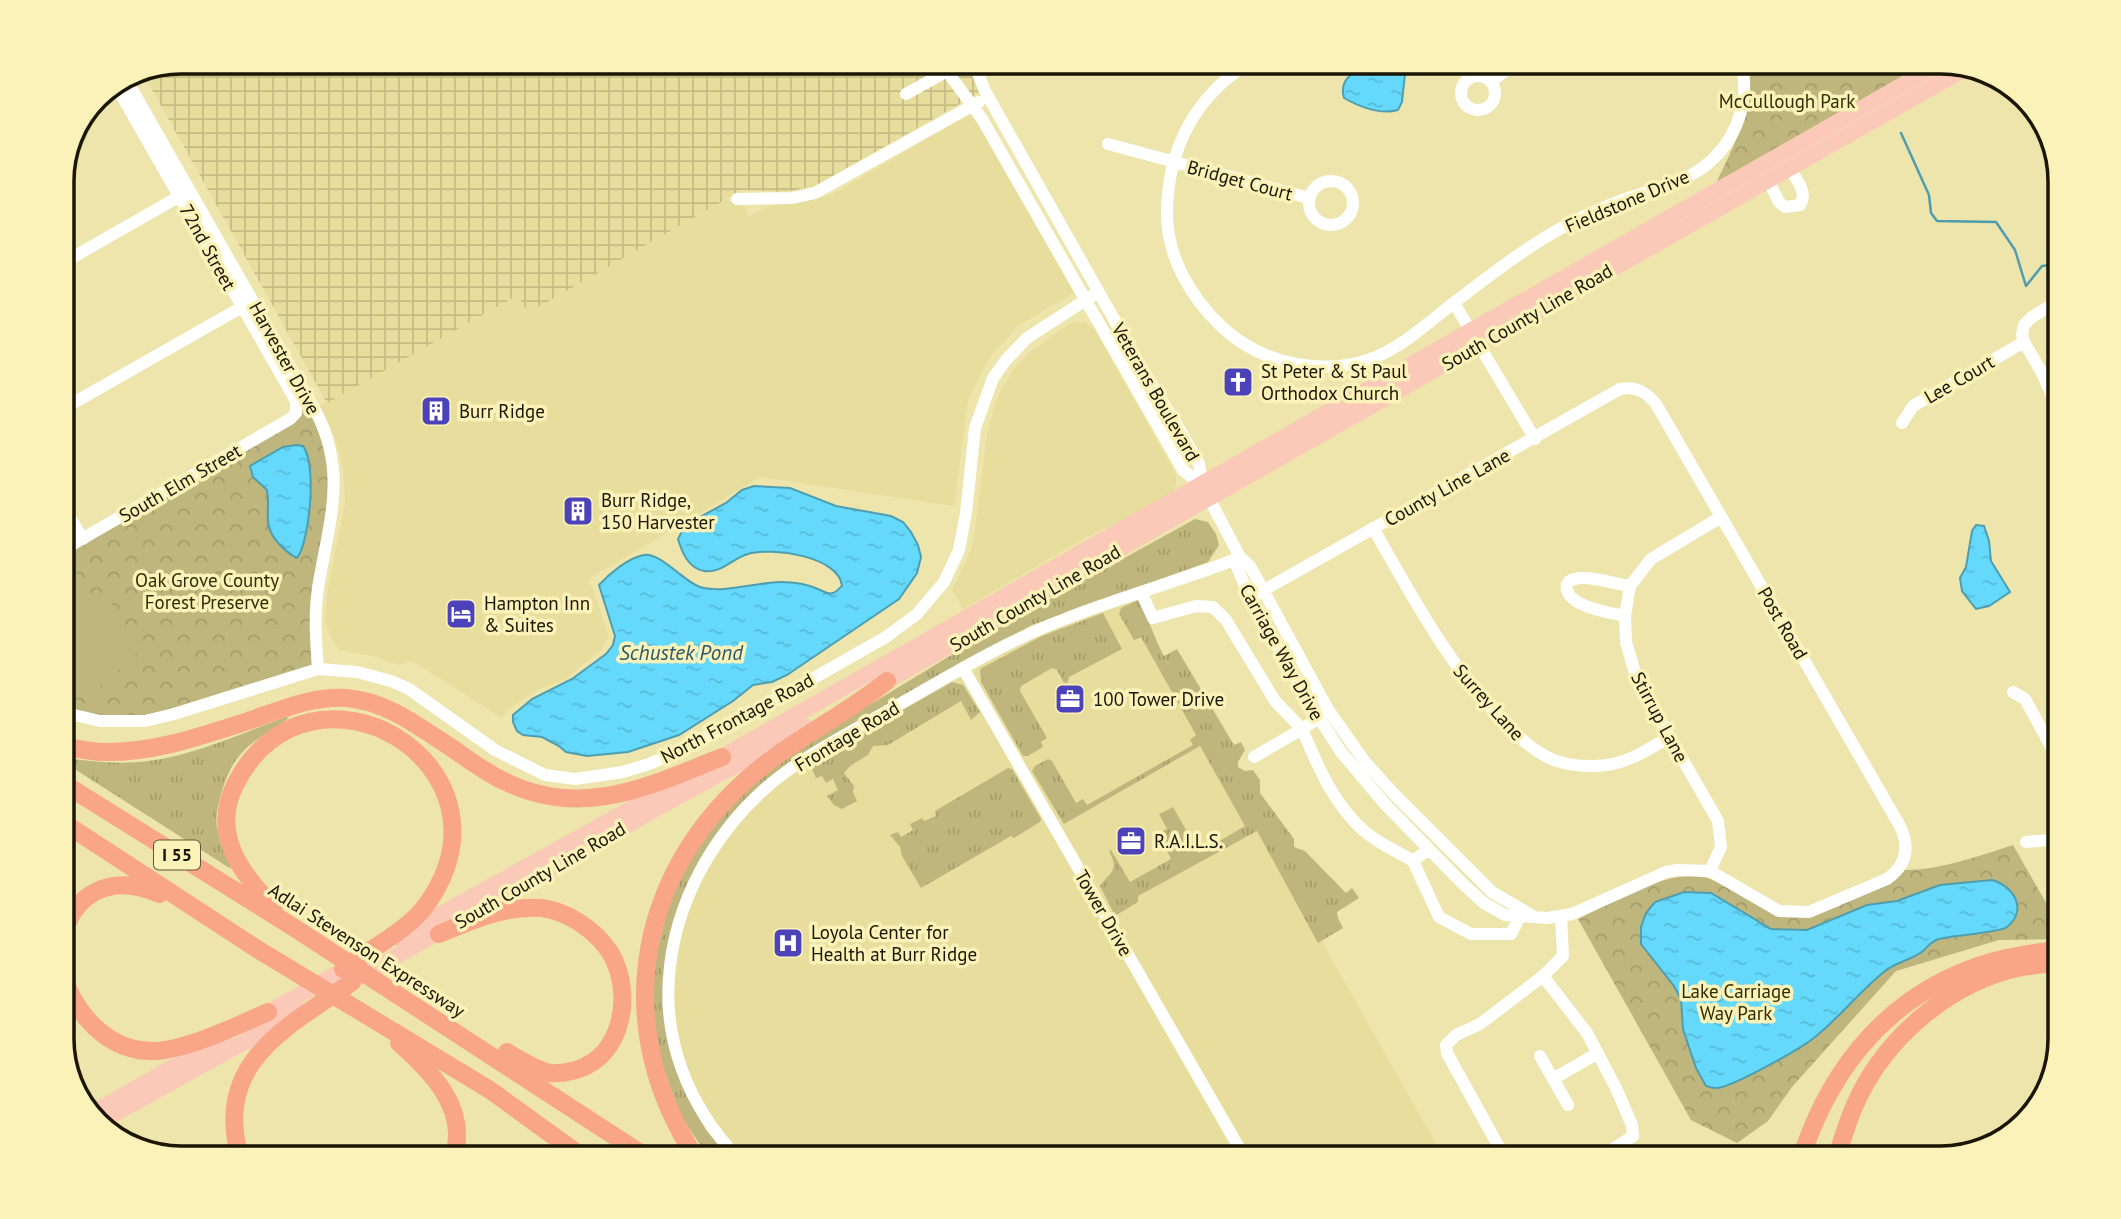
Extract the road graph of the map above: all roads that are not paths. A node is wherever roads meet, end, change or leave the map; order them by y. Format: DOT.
graph roads {
  1 [pos="943,74"];
  2 [pos="955,74"];
  3 [pos="978,74"];
  4 [pos="1234,74"];
  5 [pos="1501,74"];
  6 [pos="1742,74"];
  7 [pos="1923,74"];
  8 [pos="1955,74"];
  9 [pos="1491,82"];
  10 [pos="124,90"];
  11 [pos="124,91"];
  12 [pos="906,94"];
  13 [pos="988,97"];
  14 [pos="973,106"];
  15 [pos="1108,144"];
  16 [pos="1172,161"];
  17 [pos="1789,168"];
  18 [pos="1768,180"];
  19 [pos="180,197"];
  20 [pos="737,198"];
  21 [pos="1309,198"];
  22 [pos="74,257"];
  23 [pos="1098,292"];
  24 [pos="1084,300"];
  25 [pos="1454,303"];
  26 [pos="242,307"];
  27 [pos="2047,308"];
  28 [pos="1476,337"];
  29 [pos="2024,342"];
  30 [pos="2047,385"];
  31 [pos="1647,393"];
  32 [pos="74,403"];
  33 [pos="296,412"];
  34 [pos="1902,423"];
  35 [pos="1535,439"];
  36 [pos="1206,491"];
  37 [pos="1721,517"];
  38 [pos="74,524"];
  39 [pos="1373,528"];
  40 [pos="83,538"];
  41 [pos="74,543"];
  42 [pos="1240,556"];
  43 [pos="1630,586"];
  44 [pos="1263,591"];
  45 [pos="1141,592"];
  46 [pos="1250,598"];
  47 [pos="1625,616"];
  48 [pos="963,668"];
  49 [pos="318,669"];
  50 [pos="887,681"];
  51 [pos="2013,692"];
  52 [pos="74,715"];
  53 [pos="1324,715"];
  54 [pos="1302,729"];
  55 [pos="1670,737"];
  56 [pos="2048,740"];
  57 [pos="74,748"];
  58 [pos="722,757"];
  59 [pos="1254,757"];
  60 [pos="1360,766"];
  61 [pos="74,790"];
  62 [pos="74,829"];
  63 [pos="2048,840"];
  64 [pos="2026,842"];
  65 [pos="1429,849"];
  66 [pos="1905,858"];
  67 [pos="1413,861"];
  68 [pos="1472,872"];
  69 [pos="1710,872"];
  70 [pos="1462,883"];
  71 [pos="74,911"];
  72 [pos="1533,916"];
  73 [pos="1562,916"];
  74 [pos="1519,918"];
  75 [pos="293,927"];
  76 [pos="439,934"];
  77 [pos="257,949"];
  78 [pos="2048,951"];
  79 [pos="381,952"];
  80 [pos="2048,964"];
  81 [pos="1543,976"];
  82 [pos="74,1001"];
  83 [pos="299,1008"];
  84 [pos="362,1011"];
  85 [pos="268,1012"];
  86 [pos="423,1012"];
  87 [pos="1598,1053"];
  88 [pos="1540,1056"];
  89 [pos="1553,1079"];
  90 [pos="1568,1105"];
  91 [pos="100,1109"];
  92 [pos="108,1117"];
  93 [pos="237,1146"];
  94 [pos="455,1146"];
  95 [pos="567,1146"];
  96 [pos="630,1146"];
  97 [pos="689,1146"];
  98 [pos="727,1146"];
  99 [pos="1238,1146"];
  100 [pos="1498,1146"];
  101 [pos="1618,1146"];
  102 [pos="1805,1146"];
  103 [pos="1840,1146"];
  1 -- 12 [label="street"];
  2 -- 14 [label="street, Veterans Boulevard"];
  3 -- 13 [label="street, Veterans Boulevard"];
  4 -- 16 [label="street, Fieldstone Drive"];
  5 -- 9 [label="street"];
  6 -- 25 [label="street, Fieldstone Drive"];
  7 -- 28 [label="main road, South County Line Road"];
  8 -- 17 [label="main road, South County Line Road"];
  10 -- 49 [label="street, Harvester Drive"];
  11 -- 19 [label="street, 72nd Street"];
  13 -- 14 [label="street"];
  13 -- 23 [label="street, Veterans Boulevard"];
  14 -- 20 [label="street"];
  14 -- 24 [label="street, Veterans Boulevard"];
  15 -- 16 [label="street"];
  16 -- 21 [label="street, Bridget Court"];
  16 -- 25 [label="street, Fieldstone Drive"];
  17 -- 18 [label="main road, South County Line Road"];
  17 -- 18 [label="street"];
  18 -- 28 [label="main road, South County Line Road"];
  19 -- 22 [label="street"];
  19 -- 26 [label="street, 72nd Street"];
  23 -- 24 [label="street, North Frontage Road"];
  23 -- 36 [label="street, Veterans Boulevard"];
  24 -- 36 [label="street, Veterans Boulevard"];
  24 -- 49 [label="street, North Frontage Road"];
  25 -- 28 [label="street"];
  26 -- 32 [label="street"];
  26 -- 33 [label="street, 72nd Street"];
  27 -- 29 [label="street"];
  28 -- 35 [label="street"];
  28 -- 36 [label="main road, South County Line Road"];
  29 -- 30 [label="street"];
  29 -- 34 [label="street, Lee Court"];
  31 -- 35 [label="street, County Line Lane"];
  31 -- 37 [label="street, Post Road"];
  33 -- 40 [label="street, South Elm Street"];
  35 -- 39 [label="street, County Line Lane"];
  36 -- 42 [label="street"];
  36 -- 50 [label="main road, South County Line Road"];
  36 -- 58 [label="main road, South County Line Road"];
  37 -- 43 [label="street, Stirrup Lane"];
  37 -- 66 [label="street, Post Road"];
  38 -- 40 [label="street"];
  39 -- 44 [label="street, County Line Lane"];
  39 -- 55 [label="street, Surrey Lane"];
  40 -- 41 [label="street, South Elm Street"];
  42 -- 44 [label="street, Carriage Way Drive"];
  42 -- 45 [label="street, Frontage Road"];
  42 -- 46 [label="street, Carriage Way Drive"];
  43 -- 47 [label="street, Stirrup Lane"];
  43 -- 47 [label="street"];
  44 -- 46 [label="street, County Line Lane"];
  44 -- 53 [label="street, Carriage Way Drive"];
  45 -- 48 [label="street, Frontage Road"];
  45 -- 54 [label="street"];
  46 -- 53 [label="street, Carriage Way Drive"];
  47 -- 55 [label="street, Stirrup Lane"];
  48 -- 98 [label="street, Frontage Road"];
  48 -- 99 [label="street, Tower Drive"];
  49 -- 52 [label="street, North Frontage Road"];
  50 -- 76 [label="main road, South County Line Road"];
  50 -- 97 [label="highway"];
  51 -- 56 [label="street"];
  53 -- 54 [label="street"];
  53 -- 60 [label="street, Carriage Way Drive"];
  54 -- 59 [label="street"];
  54 -- 67 [label="street"];
  55 -- 69 [label="street, Stirrup Lane"];
  57 -- 58 [label="highway"];
  58 -- 79 [label="main road, South County Line Road"];
  60 -- 65 [label="street, Carriage Way Drive"];
  60 -- 68 [label="street, Carriage Way Drive"];
  61 -- 75 [label="highway, Adlai Stevenson Expressway / I 55"];
  62 -- 77 [label="highway, I 55"];
  63 -- 64 [label="street"];
  65 -- 67 [label="street"];
  65 -- 70 [label="street, Carriage Way Drive"];
  66 -- 69 [label="street, Carriage Way Drive"];
  67 -- 74 [label="street"];
  68 -- 70 [label="street"];
  68 -- 72 [label="street, Carriage Way Drive"];
  69 -- 73 [label="street, Carriage Way Drive"];
  70 -- 74 [label="street, Carriage Way Drive"];
  71 -- 77 [label="highway"];
  72 -- 73 [label="street, Carriage Way Drive"];
  72 -- 74 [label="street, Carriage Way Drive"];
  73 -- 81 [label="street"];
  75 -- 79 [label="highway"];
  75 -- 86 [label="highway, Adlai Stevenson Expressway / I 55"];
  76 -- 79 [label="main road, South County Line Road"];
  76 -- 86 [label="highway"];
  77 -- 84 [label="highway, I 55"];
  78 -- 102 [label="highway"];
  79 -- 83 [label="highway"];
  80 -- 103 [label="highway"];
  81 -- 87 [label="street"];
  81 -- 100 [label="street"];
  82 -- 85 [label="highway"];
  83 -- 85 [label="main road"];
  83 -- 92 [label="main road"];
  83 -- 93 [label="highway"];
  84 -- 94 [label="highway"];
  84 -- 95 [label="highway, I 55"];
  85 -- 91 [label="main road"];
  86 -- 96 [label="highway, Adlai Stevenson Expressway / I 55"];
  87 -- 89 [label="street"];
  87 -- 101 [label="street"];
  88 -- 89 [label="street"];
  89 -- 90 [label="street"];
}
